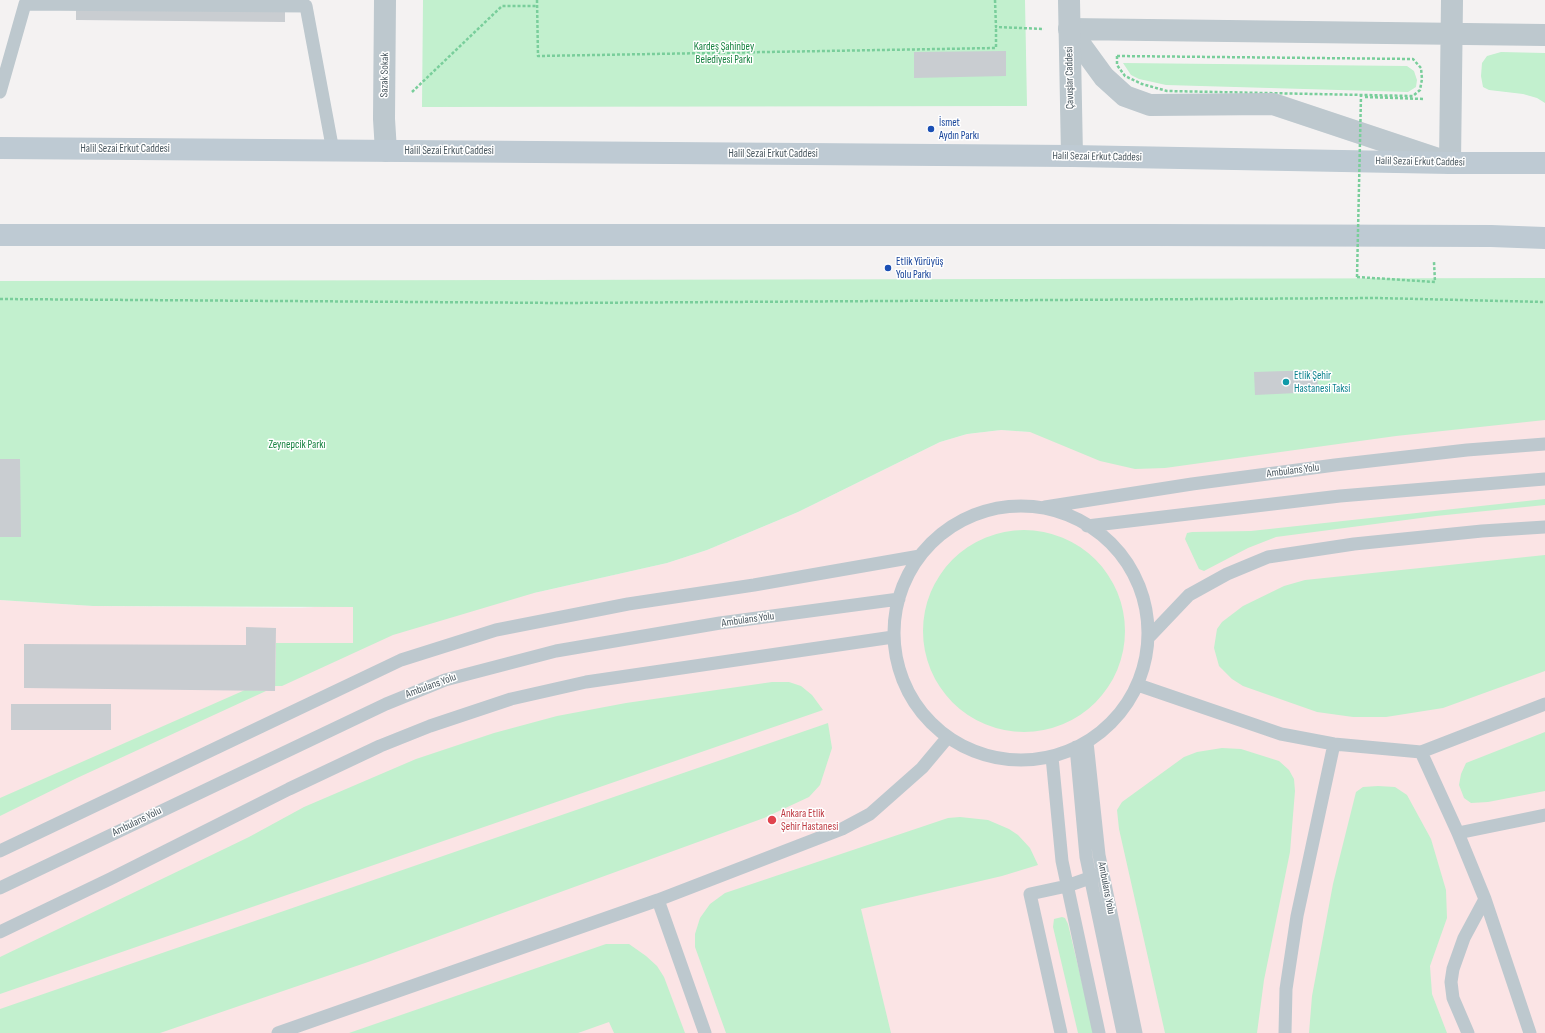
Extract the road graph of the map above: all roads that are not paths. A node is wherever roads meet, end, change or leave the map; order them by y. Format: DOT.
graph roads {
  1 [pos="386,0"];
  2 [pos="1069,0"];
  3 [pos="1452,0"];
  4 [pos="1070,29"];
  5 [pos="1451,34"];
  6 [pos="1545,35"];
  7 [pos="0,92"];
  8 [pos="0,148"];
  9 [pos="333,151"];
  10 [pos="386,151"];
  11 [pos="1072,156"];
  12 [pos="1450,163"];
  13 [pos="1545,163"];
  14 [pos="0,235"];
  15 [pos="1545,238"];
  16 [pos="1545,444"];
  17 [pos="1545,479"];
  18 [pos="1043,508"];
  19 [pos="1087,526"];
  20 [pos="1545,527"];
  21 [pos="920,556"];
  22 [pos="899,599"];
  23 [pos="1150,636"];
  24 [pos="893,637"];
  25 [pos="1138,685"];
  26 [pos="1545,704"];
  27 [pos="948,737"];
  28 [pos="1334,744"];
  29 [pos="1082,745"];
  30 [pos="1421,752"];
  31 [pos="1052,757"];
  32 [pos="1545,815"];
  33 [pos="1458,833"];
  34 [pos="0,851"];
  35 [pos="1096,875"];
  36 [pos="1067,886"];
  37 [pos="0,888"];
  38 [pos="1485,899"];
  39 [pos="658,900"];
  40 [pos="0,932"];
  41 [pos="278,1033"];
  42 [pos="705,1033"];
  43 [pos="1061,1033"];
  44 [pos="1099,1033"];
  45 [pos="1123,1033"];
  46 [pos="1136,1033"];
  47 [pos="1285,1033"];
  48 [pos="1468,1033"];
  49 [pos="1530,1033"];
  1 -- 10 [label="street, Sazak Sokak"];
  2 -- 4 [label="street, Çavuşlar Caddesi"];
  3 -- 5 [label="street"];
  4 -- 5 [label="street"];
  4 -- 11 [label="street, Çavuşlar Caddesi"];
  4 -- 12 [label="street"];
  5 -- 6 [label="street"];
  5 -- 12 [label="street"];
  7 -- 9 [label="lane"];
  8 -- 9 [label="main road, Halil Sezai Erkut Caddesi"];
  9 -- 10 [label="main road, Halil Sezai Erkut Caddesi"];
  10 -- 11 [label="main road, Halil Sezai Erkut Caddesi"];
  11 -- 12 [label="main road, Halil Sezai Erkut Caddesi"];
  12 -- 13 [label="main road, Halil Sezai Erkut Caddesi"];
  14 -- 15 [label="main road"];
  16 -- 18 [label="lane, Ambulans Yolu"];
  17 -- 19 [label="lane"];
  18 -- 19 [label="lane"];
  18 -- 21 [label="lane"];
  19 -- 23 [label="lane"];
  20 -- 23 [label="lane"];
  21 -- 22 [label="lane"];
  21 -- 34 [label="lane"];
  22 -- 24 [label="lane"];
  22 -- 37 [label="lane, Ambulans Yolu"];
  23 -- 25 [label="lane"];
  24 -- 27 [label="lane"];
  24 -- 40 [label="lane"];
  25 -- 28 [label="lane"];
  25 -- 29 [label="lane"];
  26 -- 30 [label="lane"];
  27 -- 31 [label="lane"];
  27 -- 39 [label="lane"];
  28 -- 30 [label="lane"];
  28 -- 47 [label="lane"];
  29 -- 31 [label="lane"];
  29 -- 35 [label="lane"];
  30 -- 33 [label="lane"];
  31 -- 36 [label="lane"];
  32 -- 33 [label="lane"];
  33 -- 38 [label="lane"];
  35 -- 36 [label="lane"];
  35 -- 45 [label="lane"];
  35 -- 46 [label="lane, Ambulans Yolu"];
  36 -- 43 [label="lane"];
  36 -- 44 [label="lane"];
  38 -- 48 [label="lane"];
  38 -- 49 [label="lane"];
  39 -- 41 [label="lane"];
  39 -- 42 [label="lane"];
}
